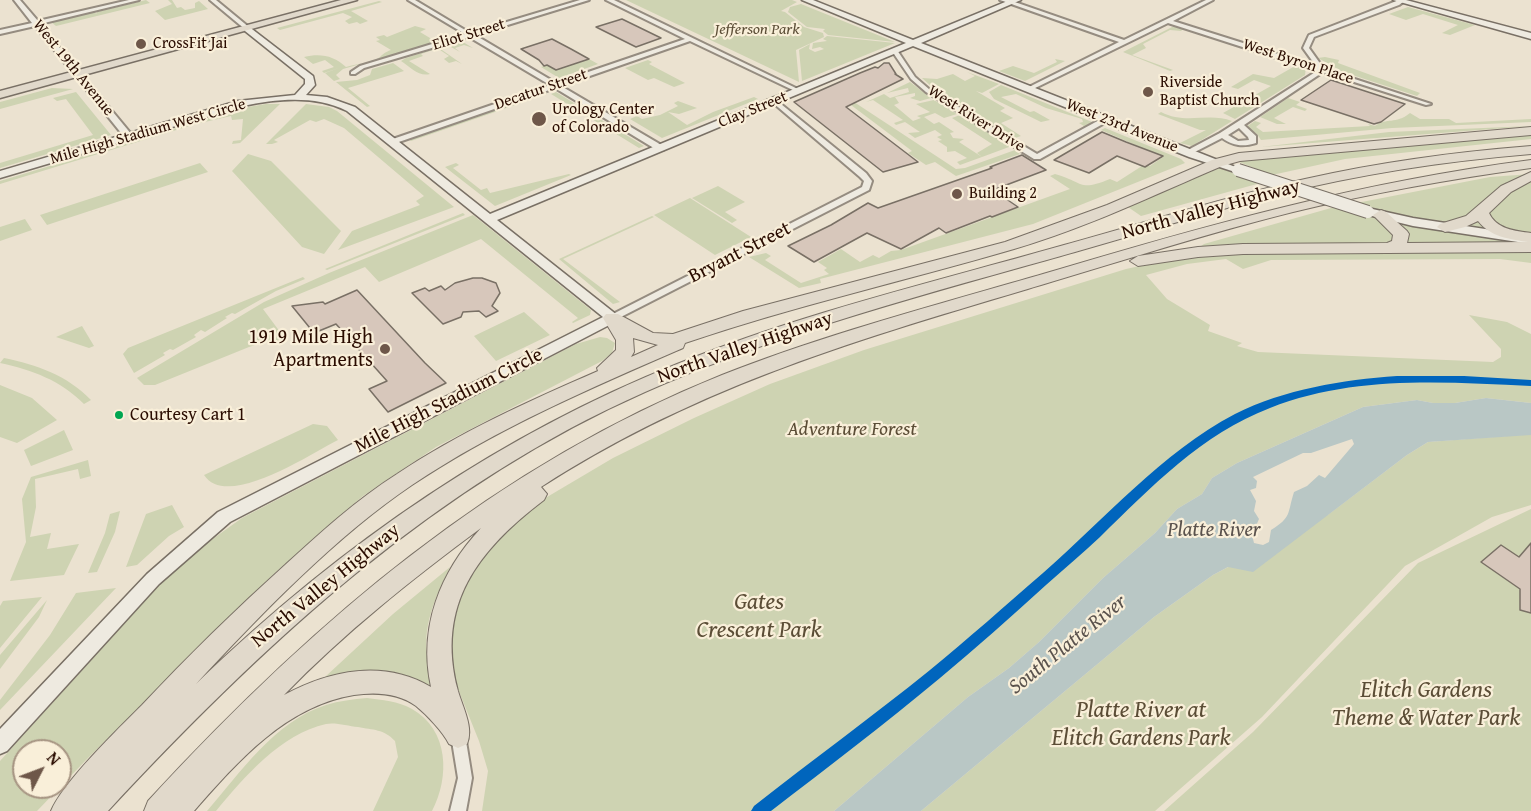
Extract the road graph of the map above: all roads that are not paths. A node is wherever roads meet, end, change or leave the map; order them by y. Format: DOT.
graph roads {
  1 [pos="17,0"];
  2 [pos="136,0"];
  3 [pos="213,0"];
  4 [pos="352,0"];
  5 [pos="366,0"];
  6 [pos="411,0"];
  7 [pos="586,0"];
  8 [pos="609,0"];
  9 [pos="806,0"];
  10 [pos="1400,0"];
  11 [pos="1010,1"];
  12 [pos="1206,1"];
  13 [pos="300,15"];
  14 [pos="1168,21"];
  15 [pos="36,23"];
  16 [pos="248,29"];
  17 [pos="0,32"];
  18 [pos="469,35"];
  19 [pos="1531,36"];
  20 [pos="690,39"];
  21 [pos="1125,42"];
  22 [pos="914,43"];
  23 [pos="895,51"];
  24 [pos="1322,70"];
  25 [pos="353,73"];
  26 [pos="78,74"];
  27 [pos="555,86"];
  28 [pos="1029,89"];
  29 [pos="799,91"];
  30 [pos="0,95"];
  31 [pos="297,98"];
  32 [pos="774,101"];
  33 [pos="1428,104"];
  34 [pos="1106,120"];
  35 [pos="1239,124"];
  36 [pos="1531,131"];
  37 [pos="1223,135"];
  38 [pos="129,137"];
  39 [pos="393,142"];
  40 [pos="660,148"];
  41 [pos="1531,149"];
  42 [pos="1189,153"];
  43 [pos="1217,163"];
  44 [pos="1531,164"];
  45 [pos="0,175"];
  46 [pos="1531,177"];
  47 [pos="1374,213"];
  48 [pos="1482,213"];
  49 [pos="489,219"];
  50 [pos="1445,227"];
  51 [pos="1531,239"];
  52 [pos="1392,247"];
  53 [pos="1531,247"];
  54 [pos="1021,285"];
  55 [pos="612,318"];
  56 [pos="715,327"];
  57 [pos="727,380"];
  58 [pos="545,401"];
  59 [pos="458,735"];
  60 [pos="0,744"];
  61 [pos="65,811"];
  62 [pos="89,811"];
  63 [pos="158,811"];
  64 [pos="176,811"];
  65 [pos="458,811"];
  1 -- 15 [label="street, West 19th Avenue"];
  2 -- 15 [label="street"];
  3 -- 16 [label="street"];
  4 -- 13 [label="main road"];
  5 -- 13 [label="main road"];
  6 -- 18 [label="street"];
  7 -- 18 [label="street, Eliot Street"];
  8 -- 20 [label="street"];
  9 -- 22 [label="street, West 23rd Avenue"];
  10 -- 19 [label="street"];
  10 -- 24 [label="street"];
  11 -- 21 [label="street"];
  11 -- 22 [label="street, Clay Street"];
  12 -- 14 [label="street"];
  13 -- 16 [label="main road"];
  14 -- 21 [label="street"];
  14 -- 24 [label="street, West Byron Place"];
  15 -- 17 [label="street"];
  15 -- 26 [label="street, West 19th Avenue"];
  16 -- 26 [label="main road"];
  16 -- 31 [label="street"];
  18 -- 25 [label="street, Eliot Street"];
  18 -- 27 [label="street"];
  20 -- 27 [label="street, Decatur Street"];
  20 -- 29 [label="street"];
  21 -- 28 [label="street"];
  22 -- 23 [label="street, Clay Street"];
  22 -- 28 [label="street, West 23rd Avenue"];
  23 -- 29 [label="street, Clay Street"];
  23 -- 34 [label="street, West River Drive"];
  24 -- 33 [label="street, West Byron Place"];
  24 -- 35 [label="street"];
  26 -- 30 [label="main road"];
  26 -- 38 [label="street, West 19th Avenue"];
  27 -- 39 [label="street, Decatur Street"];
  27 -- 40 [label="street"];
  28 -- 34 [label="street, West 23rd Avenue"];
  29 -- 32 [label="street, Clay Street"];
  31 -- 38 [label="street, Mile High Stadium West Circle"];
  31 -- 39 [label="street"];
  32 -- 40 [label="street, Clay Street"];
  32 -- 55 [label="street, Bryant Street"];
  34 -- 42 [label="street, West 23rd Avenue"];
  35 -- 37 [label="street"];
  35 -- 37 [label="street"];
  36 -- 43 [label="highway"];
  37 -- 42 [label="street"];
  38 -- 45 [label="street, Mile High Stadium West Circle"];
  39 -- 49 [label="street"];
  40 -- 49 [label="street, Clay Street"];
  41 -- 62 [label="highway, North Valley Highway"];
  42 -- 43 [label="street, West 23rd Avenue"];
  43 -- 47 [label="street, West 23rd Avenue, bridge"];
  43 -- 56 [label="highway"];
  44 -- 54 [label="highway, North Valley Highway"];
  46 -- 48 [label="highway"];
  47 -- 50 [label="street, West 23rd Avenue"];
  47 -- 52 [label="highway"];
  48 -- 50 [label="highway"];
  48 -- 51 [label="highway"];
  49 -- 55 [label="street"];
  50 -- 51 [label="street, West 23rd Avenue"];
  52 -- 53 [label="highway"];
  52 -- 54 [label="highway"];
  54 -- 57 [label="highway, North Valley Highway"];
  55 -- 56 [label="highway"];
  55 -- 58 [label="highway"];
  55 -- 60 [label="street, Mile High Stadium Circle"];
  56 -- 58 [label="highway"];
  57 -- 59 [label="highway"];
  57 -- 63 [label="highway, North Valley Highway"];
  58 -- 61 [label="highway"];
  59 -- 64 [label="highway"];
  59 -- 65 [label="street"];
}
